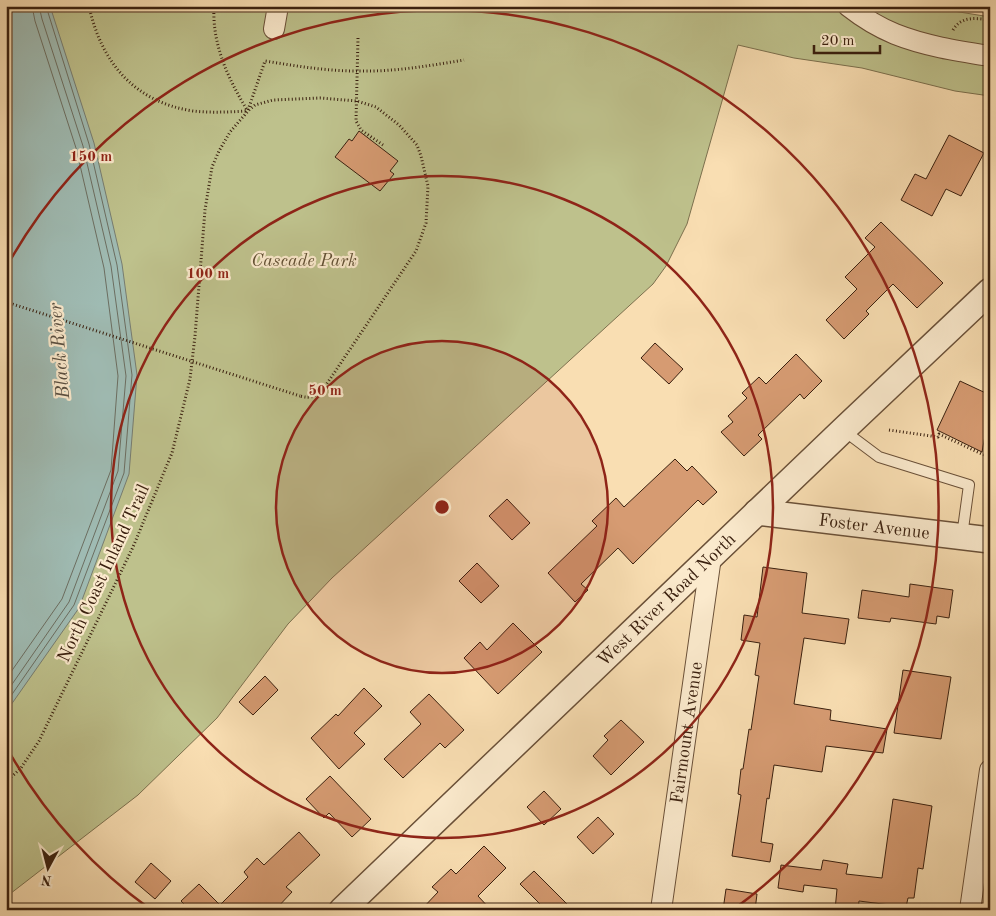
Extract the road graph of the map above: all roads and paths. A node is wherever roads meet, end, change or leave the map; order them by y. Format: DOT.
graph roads {
  1 [pos="89,6"];
  2 [pos="214,6"];
  3 [pos="278,6"];
  4 [pos="848,6"];
  5 [pos="274,29"];
  6 [pos="358,38"];
  7 [pos="990,56"];
  8 [pos="464,60"];
  9 [pos="358,72"];
  10 [pos="357,101"];
  11 [pos="248,111"];
  12 [pos="383,145"];
  13 [pos="990,291"];
  14 [pos="6,302"];
  15 [pos="842,430"];
  16 [pos="889,430"];
  17 [pos="984,455"];
  18 [pos="757,512"];
  19 [pos="962,536"];
  20 [pos="990,540"];
  21 [pos="710,557"];
  22 [pos="990,770"];
  23 [pos="6,782"];
  24 [pos="364,898"];
  25 [pos="342,910"];
  26 [pos="661,910"];
  27 [pos="970,910"];
  1 -- 11 [label="path"];
  2 -- 11 [label="path"];
  3 -- 5 [label="street"];
  4 -- 7 [label="street"];
  6 -- 9 [label="path"];
  8 -- 9 [label="path"];
  9 -- 10 [label="path"];
  9 -- 11 [label="path"];
  10 -- 11 [label="path, North Coast Inland Trail"];
  10 -- 12 [label="path"];
  10 -- 14 [label="path, North Coast Inland Trail, bridge"];
  11 -- 23 [label="path, North Coast Inland Trail"];
  13 -- 15 [label="street, West River Road North"];
  15 -- 18 [label="street, West River Road North"];
  15 -- 19 [label="lane"];
  16 -- 17 [label="path"];
  18 -- 19 [label="street, Foster Avenue"];
  18 -- 21 [label="street, West River Road North"];
  19 -- 20 [label="street, Foster Avenue"];
  21 -- 24 [label="street, West River Road North"];
  21 -- 26 [label="street, Fairmount Avenue"];
  22 -- 27 [label="street"];
  24 -- 25 [label="street, West River Road North"];
}
